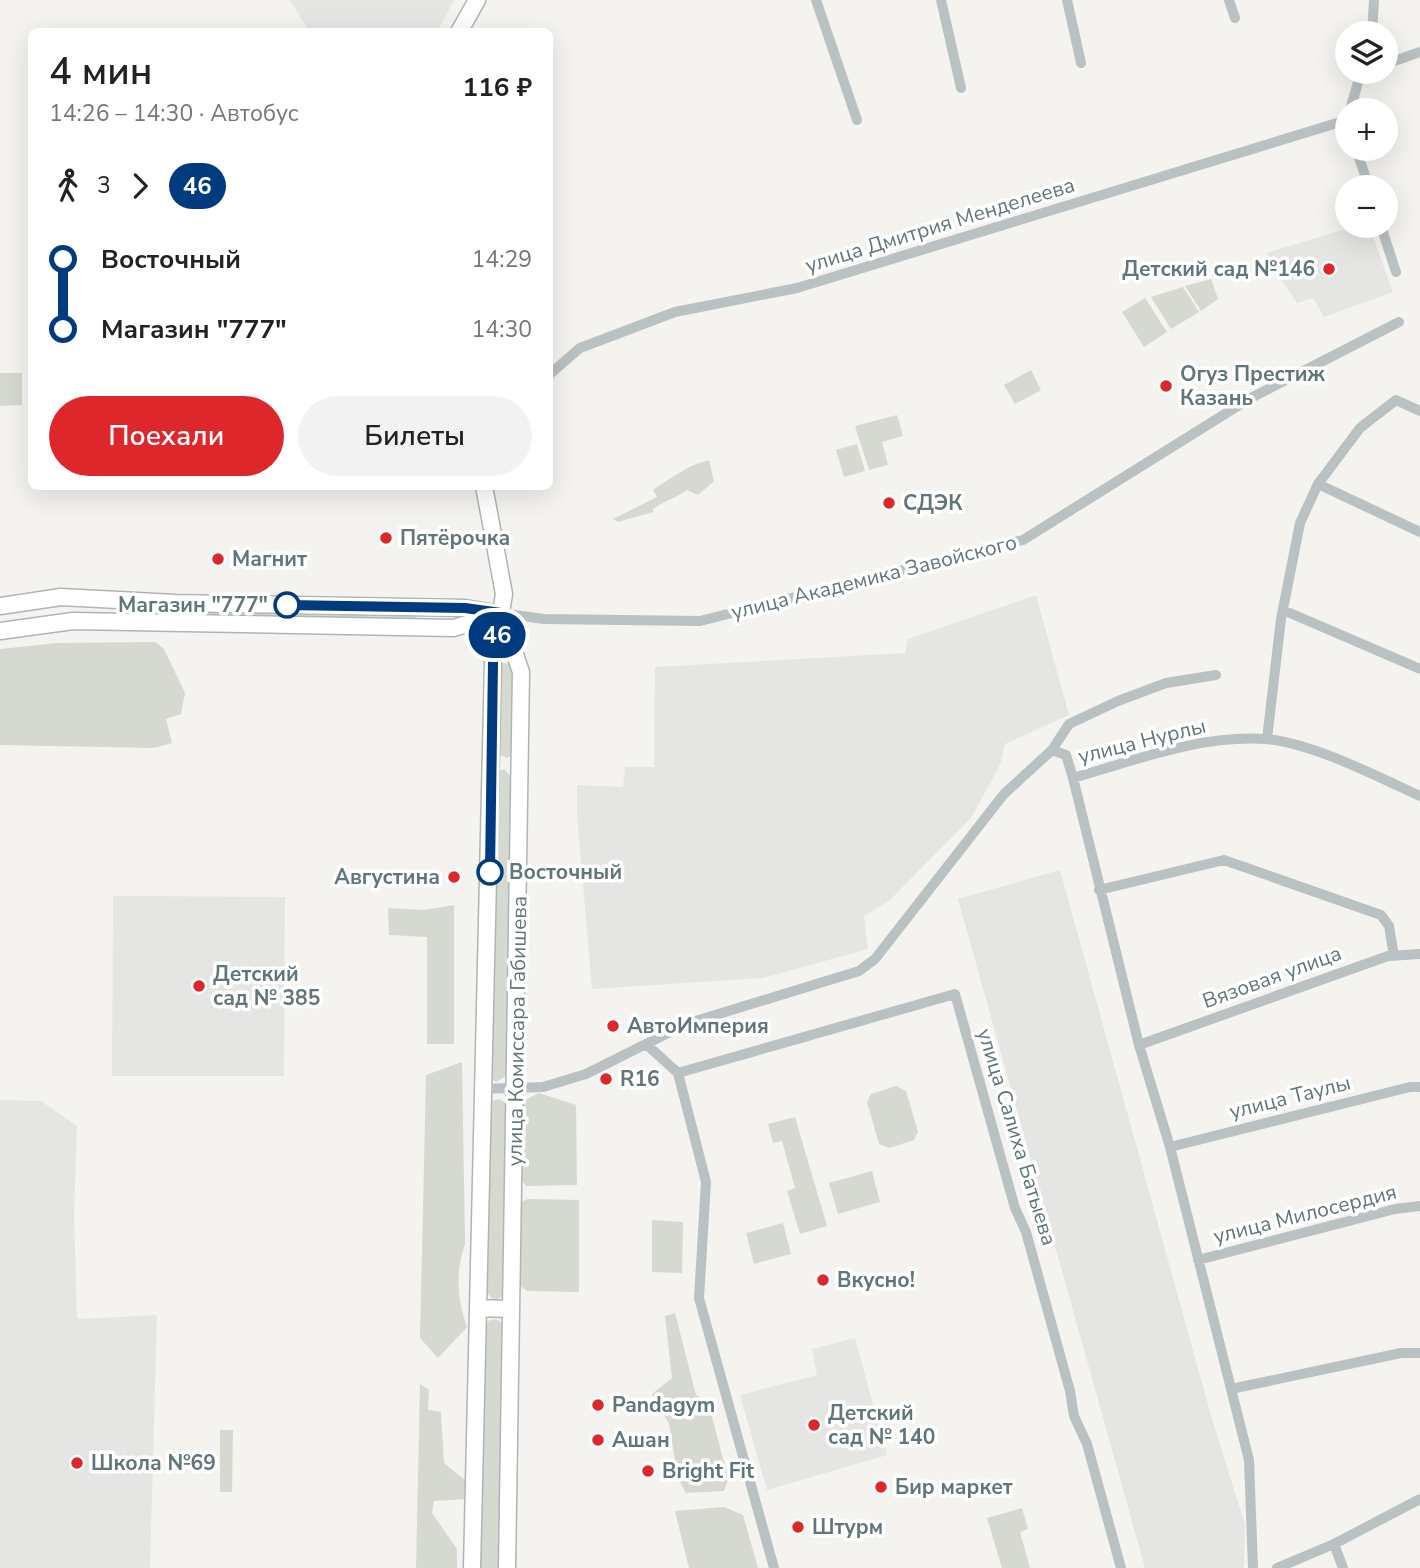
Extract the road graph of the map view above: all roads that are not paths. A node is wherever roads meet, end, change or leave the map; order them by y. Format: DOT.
graph roads {
  1 [pos="816,0"];
  2 [pos="941,0"];
  3 [pos="1067,0"];
  4 [pos="1229,0"];
  5 [pos="1374,0"];
  6 [pos="475,1"];
  7 [pos="1235,18"];
  8 [pos="1373,21"];
  9 [pos="461,28"];
  10 [pos="1420,52"];
  11 [pos="1398,60"];
  12 [pos="1081,63"];
  13 [pos="961,88"];
  14 [pos="857,120"];
  15 [pos="1335,124"];
  16 [pos="1385,238"];
  17 [pos="1396,272"];
  18 [pos="1399,322"];
  19 [pos="553,371"];
  20 [pos="1420,411"];
  21 [pos="1318,484"];
  22 [pos="485,490"];
  23 [pos="1420,531"];
  24 [pos="197,604"];
  25 [pos="0,606"];
  26 [pos="1283,610"];
  27 [pos="501,613"];
  28 [pos="197,622"];
  29 [pos="0,631"];
  30 [pos="1420,669"];
  31 [pos="1216,674"];
  32 [pos="1267,739"];
  33 [pos="1052,750"];
  34 [pos="491,760"];
  35 [pos="521,761"];
  36 [pos="1073,778"];
  37 [pos="1420,796"];
  38 [pos="1099,890"];
  39 [pos="1420,954"];
  40 [pos="1394,956"];
  41 [pos="646,1044"];
  42 [pos="1139,1045"];
  43 [pos="678,1073"];
  44 [pos="1420,1087"];
  45 [pos="483,1089"];
  46 [pos="516,1090"];
  47 [pos="1170,1147"];
  48 [pos="1420,1206"];
  49 [pos="1199,1259"];
  50 [pos="478,1308"];
  51 [pos="512,1309"];
  52 [pos="1420,1353"];
  53 [pos="1231,1389"];
  54 [pos="1420,1499"];
  55 [pos="1334,1544"];
  56 [pos="472,1568"];
  57 [pos="507,1568"];
  58 [pos="774,1568"];
  59 [pos="1121,1568"];
  60 [pos="1253,1568"];
  61 [pos="1277,1568"];
  62 [pos="1343,1568"];
  1 -- 14 [label="street"];
  2 -- 13 [label="street"];
  3 -- 12 [label="street"];
  4 -- 7 [label="street"];
  5 -- 8 [label="street"];
  6 -- 9 [label="street"];
  10 -- 11 [label="street"];
  15 -- 19 [label="street, улица Дмитрия Менделеева"];
  16 -- 17 [label="street"];
  18 -- 27 [label="street, улица Академика Завойского"];
  20 -- 21 [label="street"];
  21 -- 23 [label="street"];
  21 -- 26 [label="street"];
  22 -- 27 [label="street"];
  24 -- 25 [label="street, улица Академика Завойского"];
  24 -- 27 [label="street, улица Академика Завойского"];
  24 -- 28 [label="street"];
  26 -- 30 [label="street"];
  26 -- 32 [label="street"];
  27 -- 28 [label="street, улица Академика Завойского"];
  27 -- 34 [label="street, улица Комиссара Габишева"];
  27 -- 35 [label="street, улица Комиссара Габишева"];
  28 -- 29 [label="street, улица Академика Завойского"];
  31 -- 33 [label="street"];
  32 -- 36 [label="street, улица Нурлы"];
  32 -- 37 [label="street, улица Нурлы"];
  33 -- 36 [label="street"];
  33 -- 41 [label="street"];
  34 -- 35 [label="street"];
  34 -- 45 [label="street, улица Комиссара Габишева"];
  35 -- 46 [label="street, улица Комиссара Габишева"];
  36 -- 38 [label="street"];
  38 -- 40 [label="street"];
  38 -- 42 [label="street"];
  39 -- 40 [label="street, Вязовая улица"];
  40 -- 42 [label="street, Вязовая улица"];
  41 -- 43 [label="street"];
  41 -- 46 [label="street"];
  42 -- 47 [label="street"];
  43 -- 58 [label="street"];
  43 -- 59 [label="street, улица Салиха Батыева"];
  44 -- 47 [label="street, улица Таулы"];
  45 -- 46 [label="street"];
  45 -- 50 [label="street, улица Комиссара Габишева"];
  46 -- 51 [label="street, улица Комиссара Габишева"];
  47 -- 49 [label="street"];
  48 -- 49 [label="street, улица Милосердия"];
  49 -- 53 [label="street"];
  50 -- 51 [label="street"];
  50 -- 56 [label="street, улица Комиссара Габишева"];
  51 -- 57 [label="street, улица Комиссара Габишева"];
  52 -- 53 [label="street"];
  53 -- 60 [label="street"];
  54 -- 55 [label="street"];
  55 -- 61 [label="street"];
  55 -- 62 [label="street"];
}
